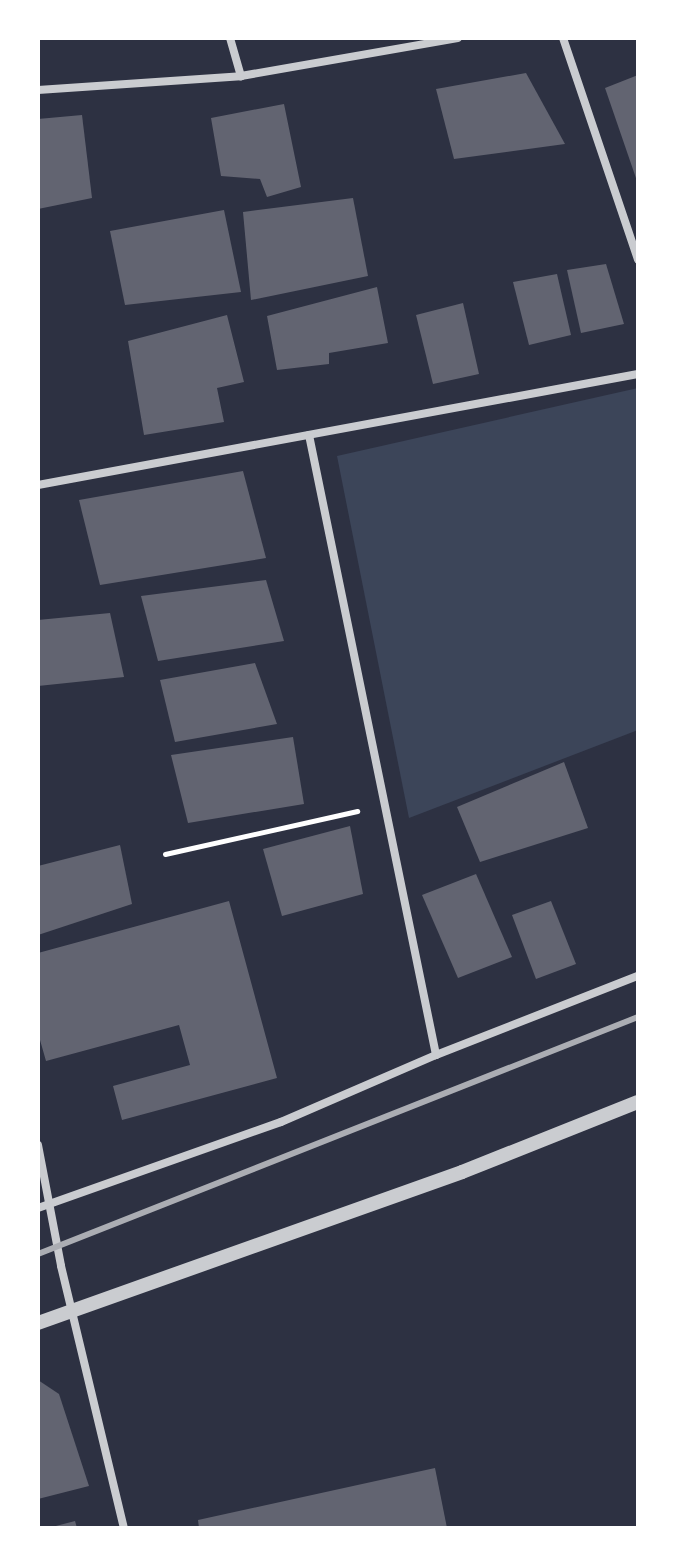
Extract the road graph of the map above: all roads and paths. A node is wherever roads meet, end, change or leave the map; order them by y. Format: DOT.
graph roads {
  1 [pos="230,38"];
  2 [pos="458,38"];
  3 [pos="563,38"];
  4 [pos="241,76"];
  5 [pos="38,90"];
  6 [pos="638,260"];
  7 [pos="638,374"];
  8 [pos="309,435"];
  9 [pos="38,485"];
  10 [pos="385,805"];
  11 [pos="165,854"];
  12 [pos="638,976"];
  13 [pos="436,1055"];
  14 [pos="638,1102"];
  15 [pos="38,1145"];
  16 [pos="51,1204"];
  17 [pos="38,1208"];
  18 [pos="74,1311"];
  19 [pos="38,1323"];
  20 [pos="124,1528"];
  1 -- 4 [label="street"];
  2 -- 4 [label="street"];
  3 -- 6 [label="street"];
  4 -- 5 [label="street"];
  7 -- 8 [label="street"];
  8 -- 9 [label="street"];
  8 -- 10 [label="street"];
  10 -- 11 [label="path"];
  10 -- 13 [label="street"];
  12 -- 13 [label="street"];
  13 -- 16 [label="street"];
  14 -- 18 [label="street"];
  15 -- 16 [label="street"];
  16 -- 17 [label="street"];
  16 -- 18 [label="street"];
  18 -- 19 [label="street"];
  18 -- 20 [label="street"];
}
